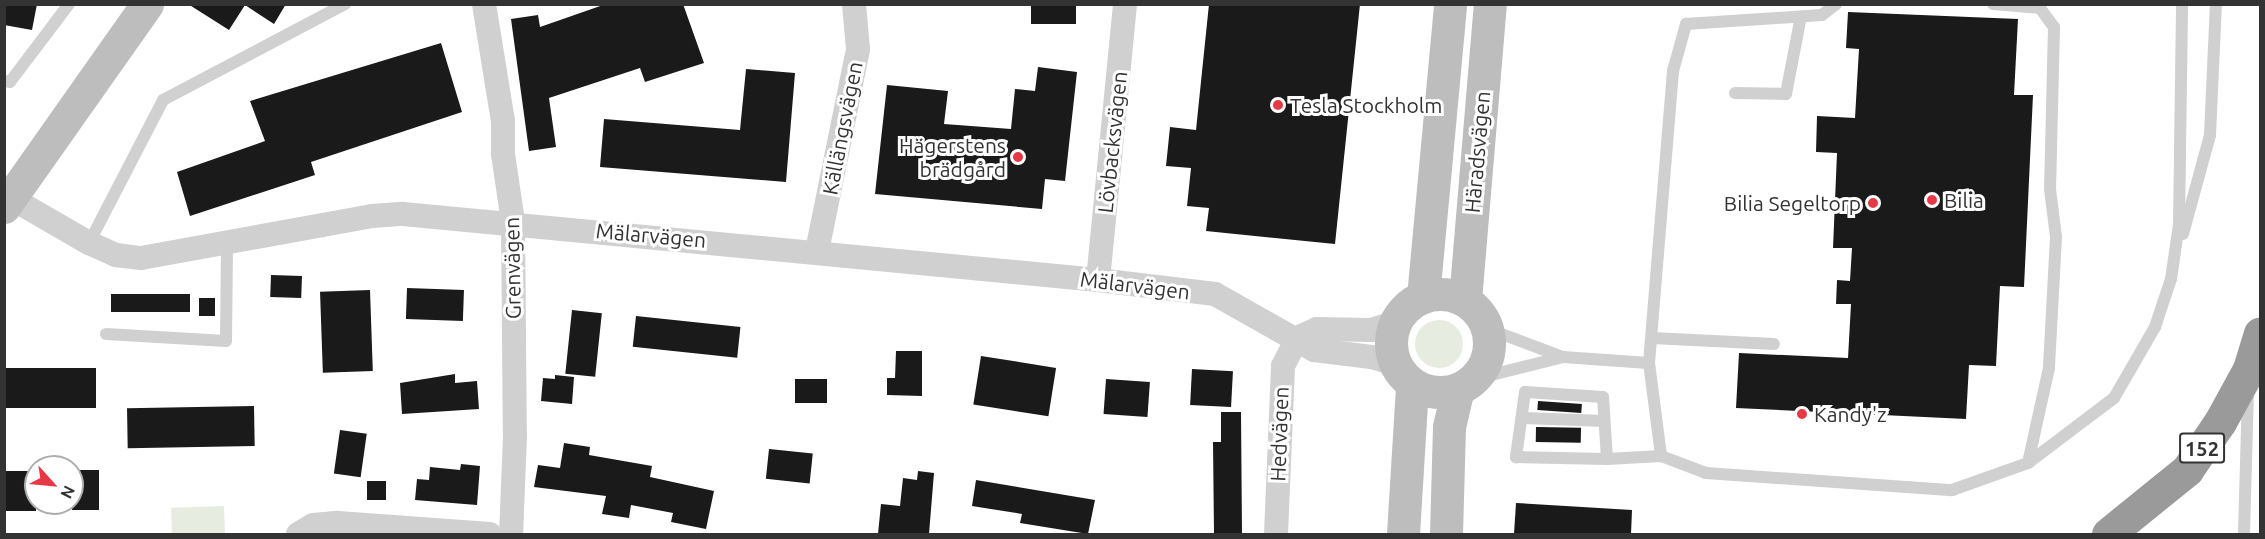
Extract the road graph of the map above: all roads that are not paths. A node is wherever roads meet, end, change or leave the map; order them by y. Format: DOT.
graph roads {
  1 [pos="69,4"];
  2 [pos="147,4"];
  3 [pos="345,4"];
  4 [pos="484,4"];
  5 [pos="854,4"];
  6 [pos="1125,4"];
  7 [pos="1450,4"];
  8 [pos="1490,4"];
  9 [pos="1836,4"];
  10 [pos="1993,4"];
  11 [pos="2182,4"];
  12 [pos="2216,4"];
  13 [pos="1801,16"];
  14 [pos="4,81"];
  15 [pos="1735,93"];
  16 [pos="7,200"];
  17 [pos="513,222"];
  18 [pos="227,242"];
  19 [pos="89,243"];
  20 [pos="817,251"];
  21 [pos="2171,279"];
  22 [pos="1098,280"];
  23 [pos="1423,297"];
  24 [pos="1466,300"];
  25 [pos="1394,323"];
  26 [pos="1488,329"];
  27 [pos="106,334"];
  28 [pos="2260,334"];
  29 [pos="1297,338"];
  30 [pos="1652,339"];
  31 [pos="1774,344"];
  32 [pos="1563,357"];
  33 [pos="1649,363"];
  34 [pos="2249,369"];
  35 [pos="1403,374"];
  36 [pos="1466,384"];
  37 [pos="1522,418"];
  38 [pos="1604,421"];
  39 [pos="1661,456"];
  40 [pos="1607,459"];
  41 [pos="2028,463"];
  42 [pos="298,534"];
  43 [pos="490,534"];
  44 [pos="511,534"];
  45 [pos="1276,534"];
  46 [pos="1403,534"];
  47 [pos="1446,534"];
  48 [pos="2108,534"];
  49 [pos="2244,534"];
  1 -- 14 [label="lane"];
  2 -- 16 [label="main road"];
  3 -- 19 [label="lane"];
  4 -- 17 [label="street, Grenvägen"];
  5 -- 20 [label="street, Källängsvägen"];
  6 -- 22 [label="street, Lövbacksvägen"];
  7 -- 23 [label="main road, Häradsvägen"];
  8 -- 24 [label="main road, Häradsvägen"];
  9 -- 13 [label="lane"];
  10 -- 41 [label="lane"];
  11 -- 21 [label="lane"];
  12 -- 21 [label="lane"];
  13 -- 15 [label="lane"];
  13 -- 30 [label="lane"];
  16 -- 19 [label="street, Mälarvägen"];
  17 -- 18 [label="street, Mälarvägen"];
  17 -- 20 [label="street, Mälarvägen"];
  17 -- 44 [label="street, Grenvägen"];
  18 -- 19 [label="street, Mälarvägen"];
  18 -- 27 [label="lane"];
  20 -- 22 [label="street, Mälarvägen"];
  21 -- 41 [label="lane"];
  22 -- 29 [label="street, Mälarvägen"];
  23 -- 24 [label="main road"];
  23 -- 25 [label="main road"];
  24 -- 26 [label="main road"];
  25 -- 29 [label="street"];
  25 -- 35 [label="main road"];
  26 -- 32 [label="lane"];
  26 -- 36 [label="main road"];
  28 -- 34 [label="highway, 152"];
  29 -- 35 [label="street, Mälarvägen"];
  29 -- 45 [label="street, Hedvägen"];
  30 -- 31 [label="lane"];
  30 -- 33 [label="lane"];
  32 -- 33 [label="lane"];
  32 -- 36 [label="lane"];
  33 -- 39 [label="lane"];
  34 -- 48 [label="highway, 152"];
  34 -- 49 [label="lane"];
  35 -- 36 [label="main road"];
  35 -- 46 [label="main road"];
  36 -- 47 [label="main road"];
  37 -- 38 [label="lane"];
  37 -- 38 [label="lane"];
  37 -- 40 [label="lane"];
  38 -- 40 [label="lane"];
  39 -- 40 [label="lane"];
  39 -- 41 [label="lane"];
  42 -- 43 [label="street"];
}
